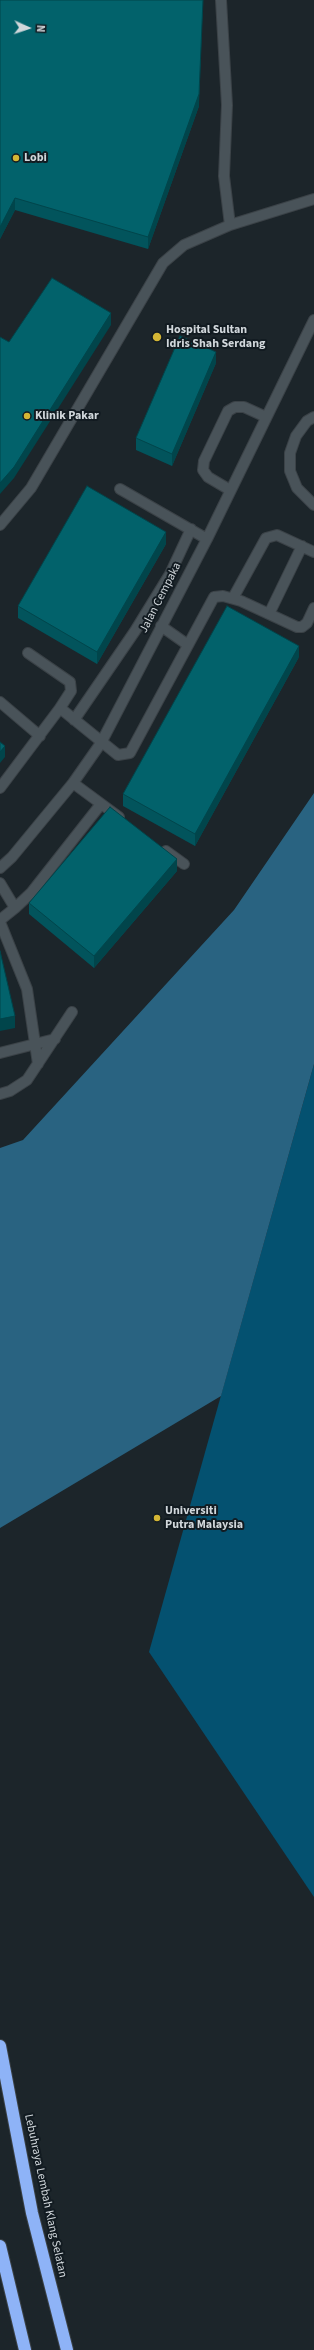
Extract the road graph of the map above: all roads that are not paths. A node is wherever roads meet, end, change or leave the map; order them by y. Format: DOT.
graph roads {
  1 [pos="221,0"];
  2 [pos="314,199"];
  3 [pos="230,225"];
  4 [pos="314,320"];
  5 [pos="266,417"];
  6 [pos="314,417"];
  7 [pos="120,489"];
  8 [pos="230,490"];
  9 [pos="314,504"];
  10 [pos="0,525"];
  11 [pos="191,529"];
  12 [pos="206,539"];
  13 [pos="302,546"];
  14 [pos="314,552"];
  15 [pos="234,598"];
  16 [pos="314,608"];
  17 [pos="269,614"];
  18 [pos="162,626"];
  19 [pos="188,644"];
  20 [pos="28,653"];
  21 [pos="0,702"];
  22 [pos="60,708"];
  23 [pos="74,720"];
  24 [pos="40,736"];
  25 [pos="102,743"];
  26 [pos="73,783"];
  27 [pos="0,788"];
  28 [pos="101,804"];
  29 [pos="127,823"];
  30 [pos="158,846"];
  31 [pos="184,864"];
  32 [pos="0,868"];
  33 [pos="0,883"];
  34 [pos="15,908"];
  35 [pos="0,921"];
  36 [pos="72,1012"];
  37 [pos="55,1039"];
  38 [pos="35,1045"];
  39 [pos="0,1053"];
  40 [pos="38,1064"];
  41 [pos="0,1094"];
  42 [pos="0,2046"];
  43 [pos="0,2246"];
  44 [pos="25,2350"];
  45 [pos="67,2350"];
  1 -- 3 [label="street"];
  2 -- 3 [label="street"];
  3 -- 10 [label="street"];
  4 -- 5 [label="street, Jalan Cempaka"];
  5 -- 8 [label="street, Jalan Cempaka"];
  5 -- 8 [label="street"];
  6 -- 9 [label="street"];
  7 -- 11 [label="street"];
  8 -- 12 [label="street, Jalan Cempaka"];
  11 -- 12 [label="street"];
  11 -- 23 [label="street"];
  12 -- 18 [label="street, Jalan Cempaka"];
  13 -- 14 [label="street"];
  13 -- 15 [label="street"];
  13 -- 17 [label="street"];
  15 -- 17 [label="street"];
  15 -- 19 [label="street"];
  16 -- 17 [label="street"];
  18 -- 19 [label="street"];
  18 -- 25 [label="street, Jalan Cempaka"];
  19 -- 25 [label="street"];
  20 -- 22 [label="street"];
  21 -- 24 [label="street"];
  22 -- 23 [label="street"];
  22 -- 24 [label="street"];
  23 -- 25 [label="street"];
  24 -- 27 [label="street"];
  25 -- 26 [label="street, Jalan Cempaka"];
  26 -- 28 [label="street"];
  26 -- 32 [label="street, Jalan Cempaka"];
  28 -- 29 [label="street"];
  28 -- 34 [label="street"];
  30 -- 31 [label="street"];
  33 -- 34 [label="street"];
  34 -- 35 [label="street"];
  35 -- 38 [label="street"];
  36 -- 37 [label="street"];
  37 -- 38 [label="street"];
  37 -- 40 [label="street"];
  38 -- 39 [label="street"];
  38 -- 40 [label="street"];
  40 -- 41 [label="street"];
  42 -- 45 [label="highway, Lebuhraya Lembah Klang Selatan"];
  43 -- 44 [label="highway"];
}
